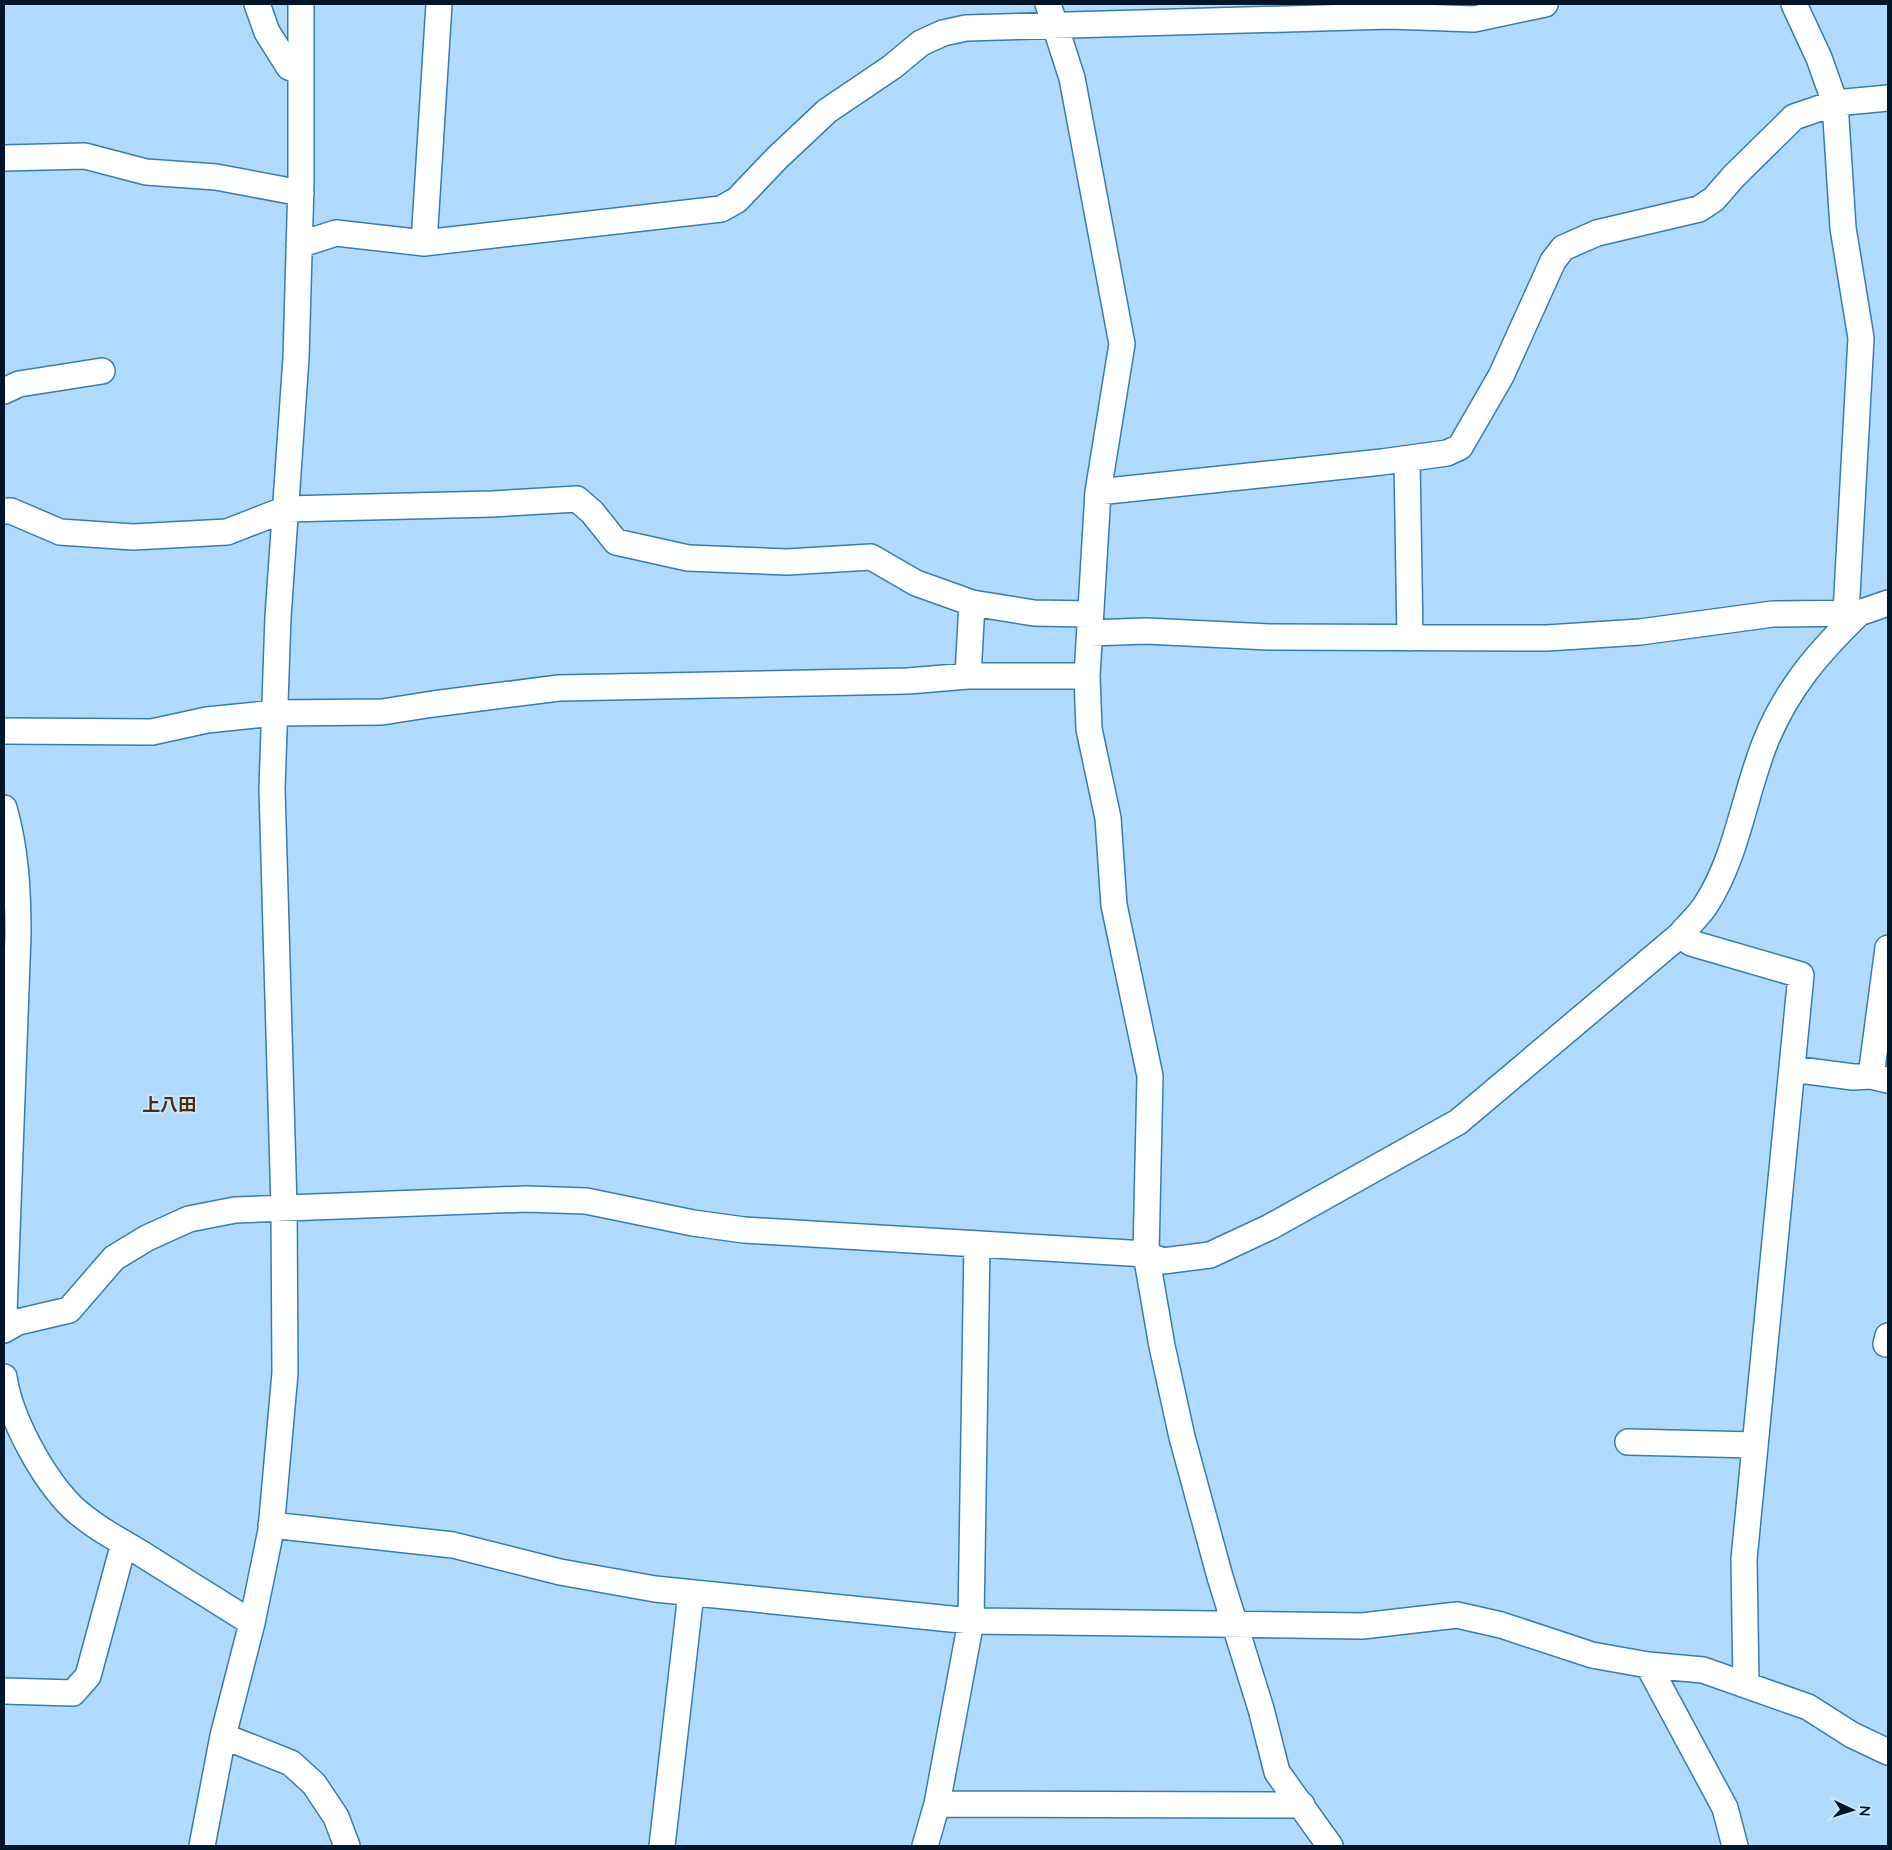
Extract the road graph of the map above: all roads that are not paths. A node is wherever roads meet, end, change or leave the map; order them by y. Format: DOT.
graph roads {
  1 [pos="257,4"];
  2 [pos="301,4"];
  3 [pos="438,4"];
  4 [pos="1545,4"];
  5 [pos="1794,4"];
  6 [pos="1052,15"];
  7 [pos="301,72"];
  8 [pos="1888,98"];
  9 [pos="1835,103"];
  10 [pos="4,158"];
  11 [pos="301,193"];
  12 [pos="424,243"];
  13 [pos="299,245"];
  14 [pos="102,371"];
  15 [pos="4,391"];
  16 [pos="1407,459"];
  17 [pos="1098,492"];
  18 [pos="286,509"];
  19 [pos="4,511"];
  20 [pos="972,603"];
  21 [pos="1888,603"];
  22 [pos="1852,613"];
  23 [pos="1090,624"];
  24 [pos="1410,638"];
  25 [pos="968,676"];
  26 [pos="1087,676"];
  27 [pos="275,712"];
  28 [pos="4,731"];
  29 [pos="4,808"];
  30 [pos="11,917"];
  31 [pos="1680,935"];
  32 [pos="1888,948"];
  33 [pos="1792,1069"];
  34 [pos="1880,1078"];
  35 [pos="6,1129"];
  36 [pos="284,1207"];
  37 [pos="977,1244"];
  38 [pos="1146,1254"];
  39 [pos="4,1313"];
  40 [pos="4,1330"];
  41 [pos="4,1377"];
  42 [pos="1628,1442"];
  43 [pos="1755,1445"];
  44 [pos="271,1525"];
  45 [pos="124,1543"];
  46 [pos="691,1593"];
  47 [pos="972,1621"];
  48 [pos="252,1622"];
  49 [pos="1236,1625"];
  50 [pos="1648,1665"];
  51 [pos="1746,1684"];
  52 [pos="4,1691"];
  53 [pos="223,1736"];
  54 [pos="1888,1752"];
  55 [pos="937,1804"];
  56 [pos="1302,1805"];
  57 [pos="202,1846"];
  58 [pos="347,1846"];
  59 [pos="662,1846"];
  60 [pos="925,1846"];
  61 [pos="1330,1846"];
  62 [pos="1735,1846"];
  1 -- 7 [label="street"];
  2 -- 7 [label="street"];
  3 -- 12 [label="street"];
  4 -- 6 [label="street"];
  5 -- 9 [label="street"];
  6 -- 12 [label="street"];
  6 -- 17 [label="street"];
  7 -- 11 [label="street"];
  8 -- 9 [label="street"];
  9 -- 16 [label="street"];
  9 -- 22 [label="street"];
  10 -- 11 [label="street"];
  11 -- 13 [label="street"];
  12 -- 13 [label="street"];
  13 -- 18 [label="street"];
  14 -- 15 [label="street"];
  16 -- 17 [label="street"];
  16 -- 24 [label="street"];
  17 -- 23 [label="street"];
  18 -- 19 [label="street"];
  18 -- 20 [label="street"];
  18 -- 27 [label="street"];
  20 -- 23 [label="street"];
  20 -- 25 [label="street"];
  21 -- 22 [label="street"];
  22 -- 24 [label="street"];
  22 -- 31 [label="street"];
  23 -- 24 [label="street"];
  23 -- 26 [label="street"];
  25 -- 26 [label="street"];
  25 -- 27 [label="street"];
  26 -- 38 [label="street"];
  27 -- 28 [label="street"];
  27 -- 36 [label="street"];
  29 -- 30 [label="street"];
  30 -- 35 [label="street"];
  31 -- 33 [label="street"];
  31 -- 38 [label="street"];
  32 -- 34 [label="street"];
  33 -- 34 [label="street"];
  33 -- 43 [label="street"];
  35 -- 39 [label="street"];
  36 -- 37 [label="street"];
  36 -- 40 [label="street"];
  36 -- 44 [label="street"];
  37 -- 38 [label="street"];
  37 -- 47 [label="street"];
  38 -- 49 [label="street"];
  41 -- 45 [label="street"];
  42 -- 43 [label="street"];
  43 -- 51 [label="street"];
  44 -- 46 [label="street"];
  44 -- 48 [label="street"];
  45 -- 48 [label="street"];
  45 -- 52 [label="street"];
  46 -- 47 [label="street"];
  46 -- 59 [label="street"];
  47 -- 49 [label="street"];
  47 -- 55 [label="street"];
  48 -- 53 [label="street"];
  49 -- 50 [label="street"];
  49 -- 56 [label="street"];
  50 -- 51 [label="street"];
  50 -- 62 [label="street"];
  51 -- 54 [label="street"];
  53 -- 57 [label="street"];
  53 -- 58 [label="street"];
  55 -- 56 [label="street"];
  55 -- 60 [label="street"];
  56 -- 61 [label="street"];
}
